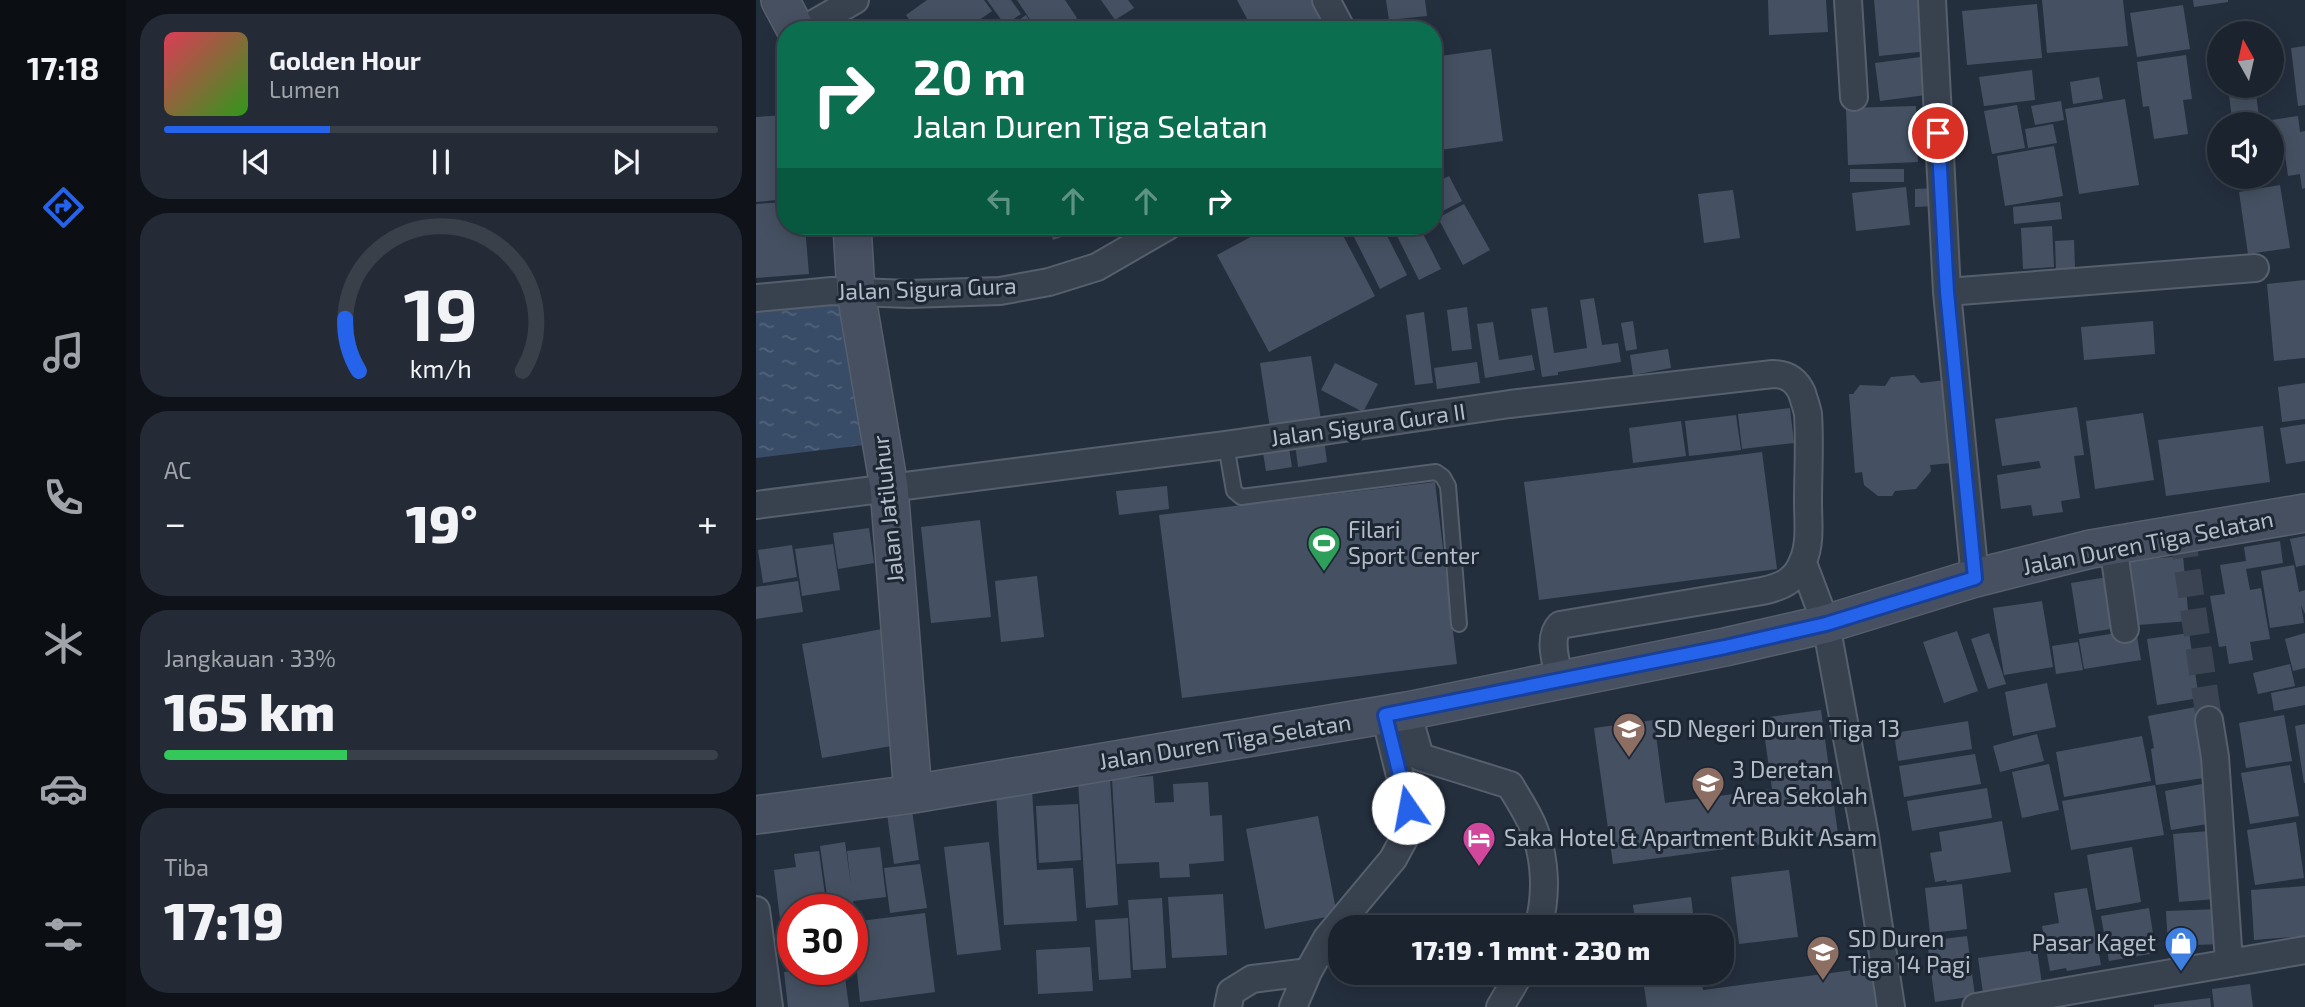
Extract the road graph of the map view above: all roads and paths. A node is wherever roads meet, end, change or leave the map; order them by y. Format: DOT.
graph roads {
  1 [pos="780,0"];
  2 [pos="855,0"];
  3 [pos="1326,0"];
  4 [pos="1848,0"];
  5 [pos="1932,0"];
  6 [pos="791,21"];
  7 [pos="819,21"];
  8 [pos="1337,21"];
  9 [pos="1854,97"];
  10 [pos="853,235"];
  11 [pos="1152,235"];
  12 [pos="2255,268"];
  13 [pos="1947,292"];
  14 [pos="856,293"];
  15 [pos="756,298"];
  16 [pos="1226,445"];
  17 [pos="890,487"];
  18 [pos="756,505"];
  19 [pos="2305,513"];
  20 [pos="2113,545"];
  21 [pos="1803,562"];
  22 [pos="1975,578"];
  23 [pos="1459,624"];
  24 [pos="1826,624"];
  25 [pos="2125,629"];
  26 [pos="1560,681"];
  27 [pos="1396,713"];
  28 [pos="2209,720"];
  29 [pos="1442,764"];
  30 [pos="1401,773"];
  31 [pos="914,794"];
  32 [pos="756,815"];
  33 [pos="756,909"];
  34 [pos="1542,915"];
  35 [pos="2305,950"];
  36 [pos="2229,962"];
  37 [pos="1308,972"];
  38 [pos="1513,985"];
  39 [pos="769,1007"];
  40 [pos="1227,1007"];
  41 [pos="1293,1007"];
  42 [pos="1500,1007"];
  43 [pos="1891,1007"];
  44 [pos="1976,1007"];
  1 -- 6 [label="street"];
  2 -- 7 [label="street"];
  3 -- 8 [label="street"];
  4 -- 9 [label="street"];
  5 -- 13 [label="street"];
  10 -- 14 [label="street, Jalan Jatiluhur"];
  11 -- 14 [label="street, Jalan Sigura Gura"];
  12 -- 13 [label="street"];
  13 -- 22 [label="street"];
  14 -- 15 [label="street, Jalan Sigura Gura"];
  14 -- 17 [label="street, Jalan Jatiluhur"];
  16 -- 17 [label="street, Jalan Sigura Gura II"];
  16 -- 21 [label="street, Jalan Sigura Gura II"];
  16 -- 23 [label="lane"];
  17 -- 18 [label="street, Jalan Sigura Gura II"];
  17 -- 31 [label="street, Jalan Jatiluhur"];
  19 -- 20 [label="street, Jalan Duren Tiga Selatan"];
  20 -- 22 [label="street, Jalan Duren Tiga Selatan"];
  20 -- 25 [label="street"];
  21 -- 24 [label="street, Jalan Sigura Gura II"];
  21 -- 26 [label="street"];
  22 -- 24 [label="street, Jalan Duren Tiga Selatan"];
  24 -- 26 [label="street, Jalan Duren Tiga Selatan"];
  24 -- 43 [label="street, Jalan Sigura Gura II"];
  26 -- 27 [label="street, Jalan Duren Tiga Selatan"];
  27 -- 29 [label="street"];
  27 -- 30 [label="street"];
  27 -- 31 [label="street, Jalan Duren Tiga Selatan"];
  28 -- 36 [label="street"];
  29 -- 30 [label="street"];
  29 -- 34 [label="street"];
  30 -- 37 [label="street"];
  31 -- 32 [label="street, Jalan Duren Tiga Selatan"];
  33 -- 39 [label="street"];
  35 -- 36 [label="street"];
  36 -- 44 [label="street"];
  37 -- 40 [label="street"];
  37 -- 41 [label="street"];
  38 -- 42 [label="street"];
}
